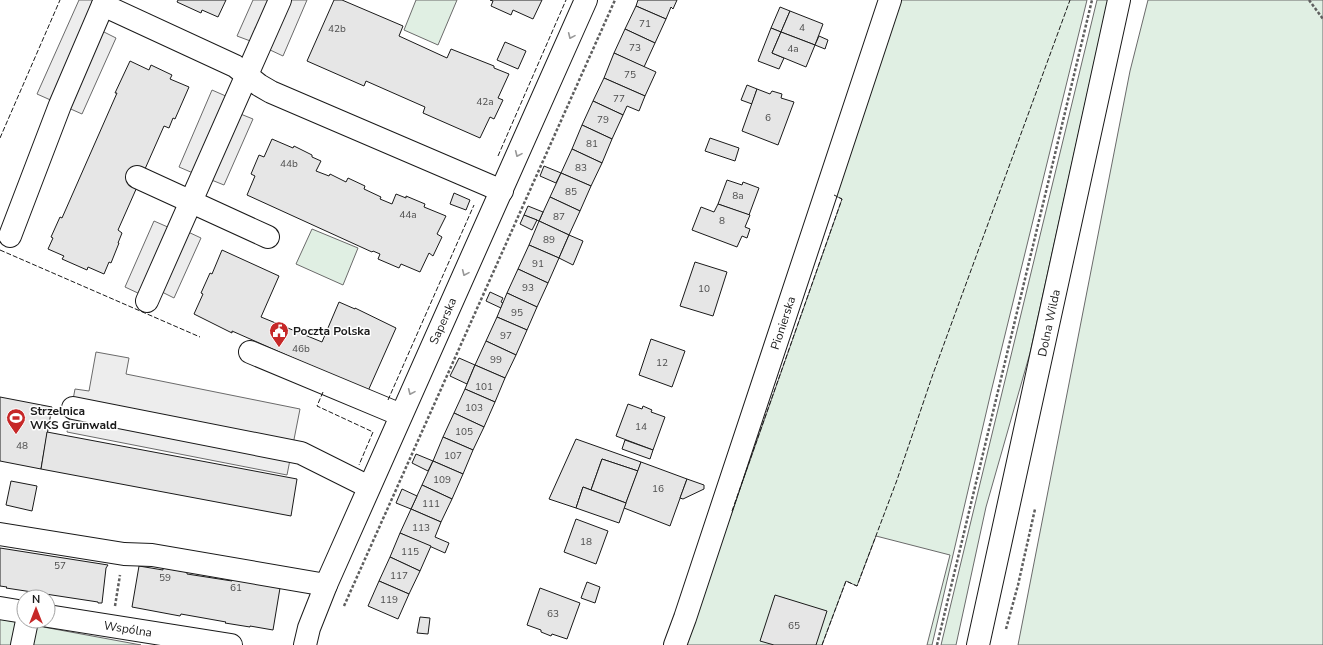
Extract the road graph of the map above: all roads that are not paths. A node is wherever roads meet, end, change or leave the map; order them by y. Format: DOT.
graph roads {
  1 [pos="280,0"];
  2 [pos="586,0"];
  3 [pos="890,0"];
  4 [pos="1119,0"];
  5 [pos="104,2"];
  6 [pos="247,74"];
  7 [pos="137,177"];
  8 [pos="502,191"];
  9 [pos="191,202"];
  10 [pos="10,236"];
  11 [pos="268,237"];
  12 [pos="147,301"];
  13 [pos="250,352"];
  14 [pos="73,408"];
  15 [pos="401,415"];
  16 [pos="369,487"];
  17 [pos="0,534"];
  18 [pos="326,585"];
  19 [pos="0,608"];
  20 [pos="16,611"];
  21 [pos="56,617"];
  22 [pos="25,629"];
  23 [pos="22,645"];
  24 [pos="231,645"];
  25 [pos="305,645"];
  26 [pos="675,645"];
  27 [pos="978,645"];
  1 -- 6 [label="street"];
  2 -- 8 [label="street, Saperska, one-way"];
  3 -- 26 [label="street, Pionierska"];
  4 -- 27 [label="street, Dolna Wilda"];
  5 -- 6 [label="street"];
  5 -- 10 [label="street"];
  6 -- 8 [label="street"];
  6 -- 9 [label="street"];
  7 -- 9 [label="street"];
  8 -- 15 [label="street, Saperska, one-way"];
  9 -- 11 [label="street"];
  9 -- 12 [label="street"];
  13 -- 15 [label="street"];
  14 -- 16 [label="street"];
  15 -- 16 [label="street, Saperska"];
  16 -- 18 [label="street, Saperska"];
  17 -- 18 [label="street"];
  18 -- 25 [label="street, Saperska"];
  19 -- 20 [label="street"];
  21 -- 24 [label="street, Wspólna"];
  22 -- 23 [label="street"];
}
